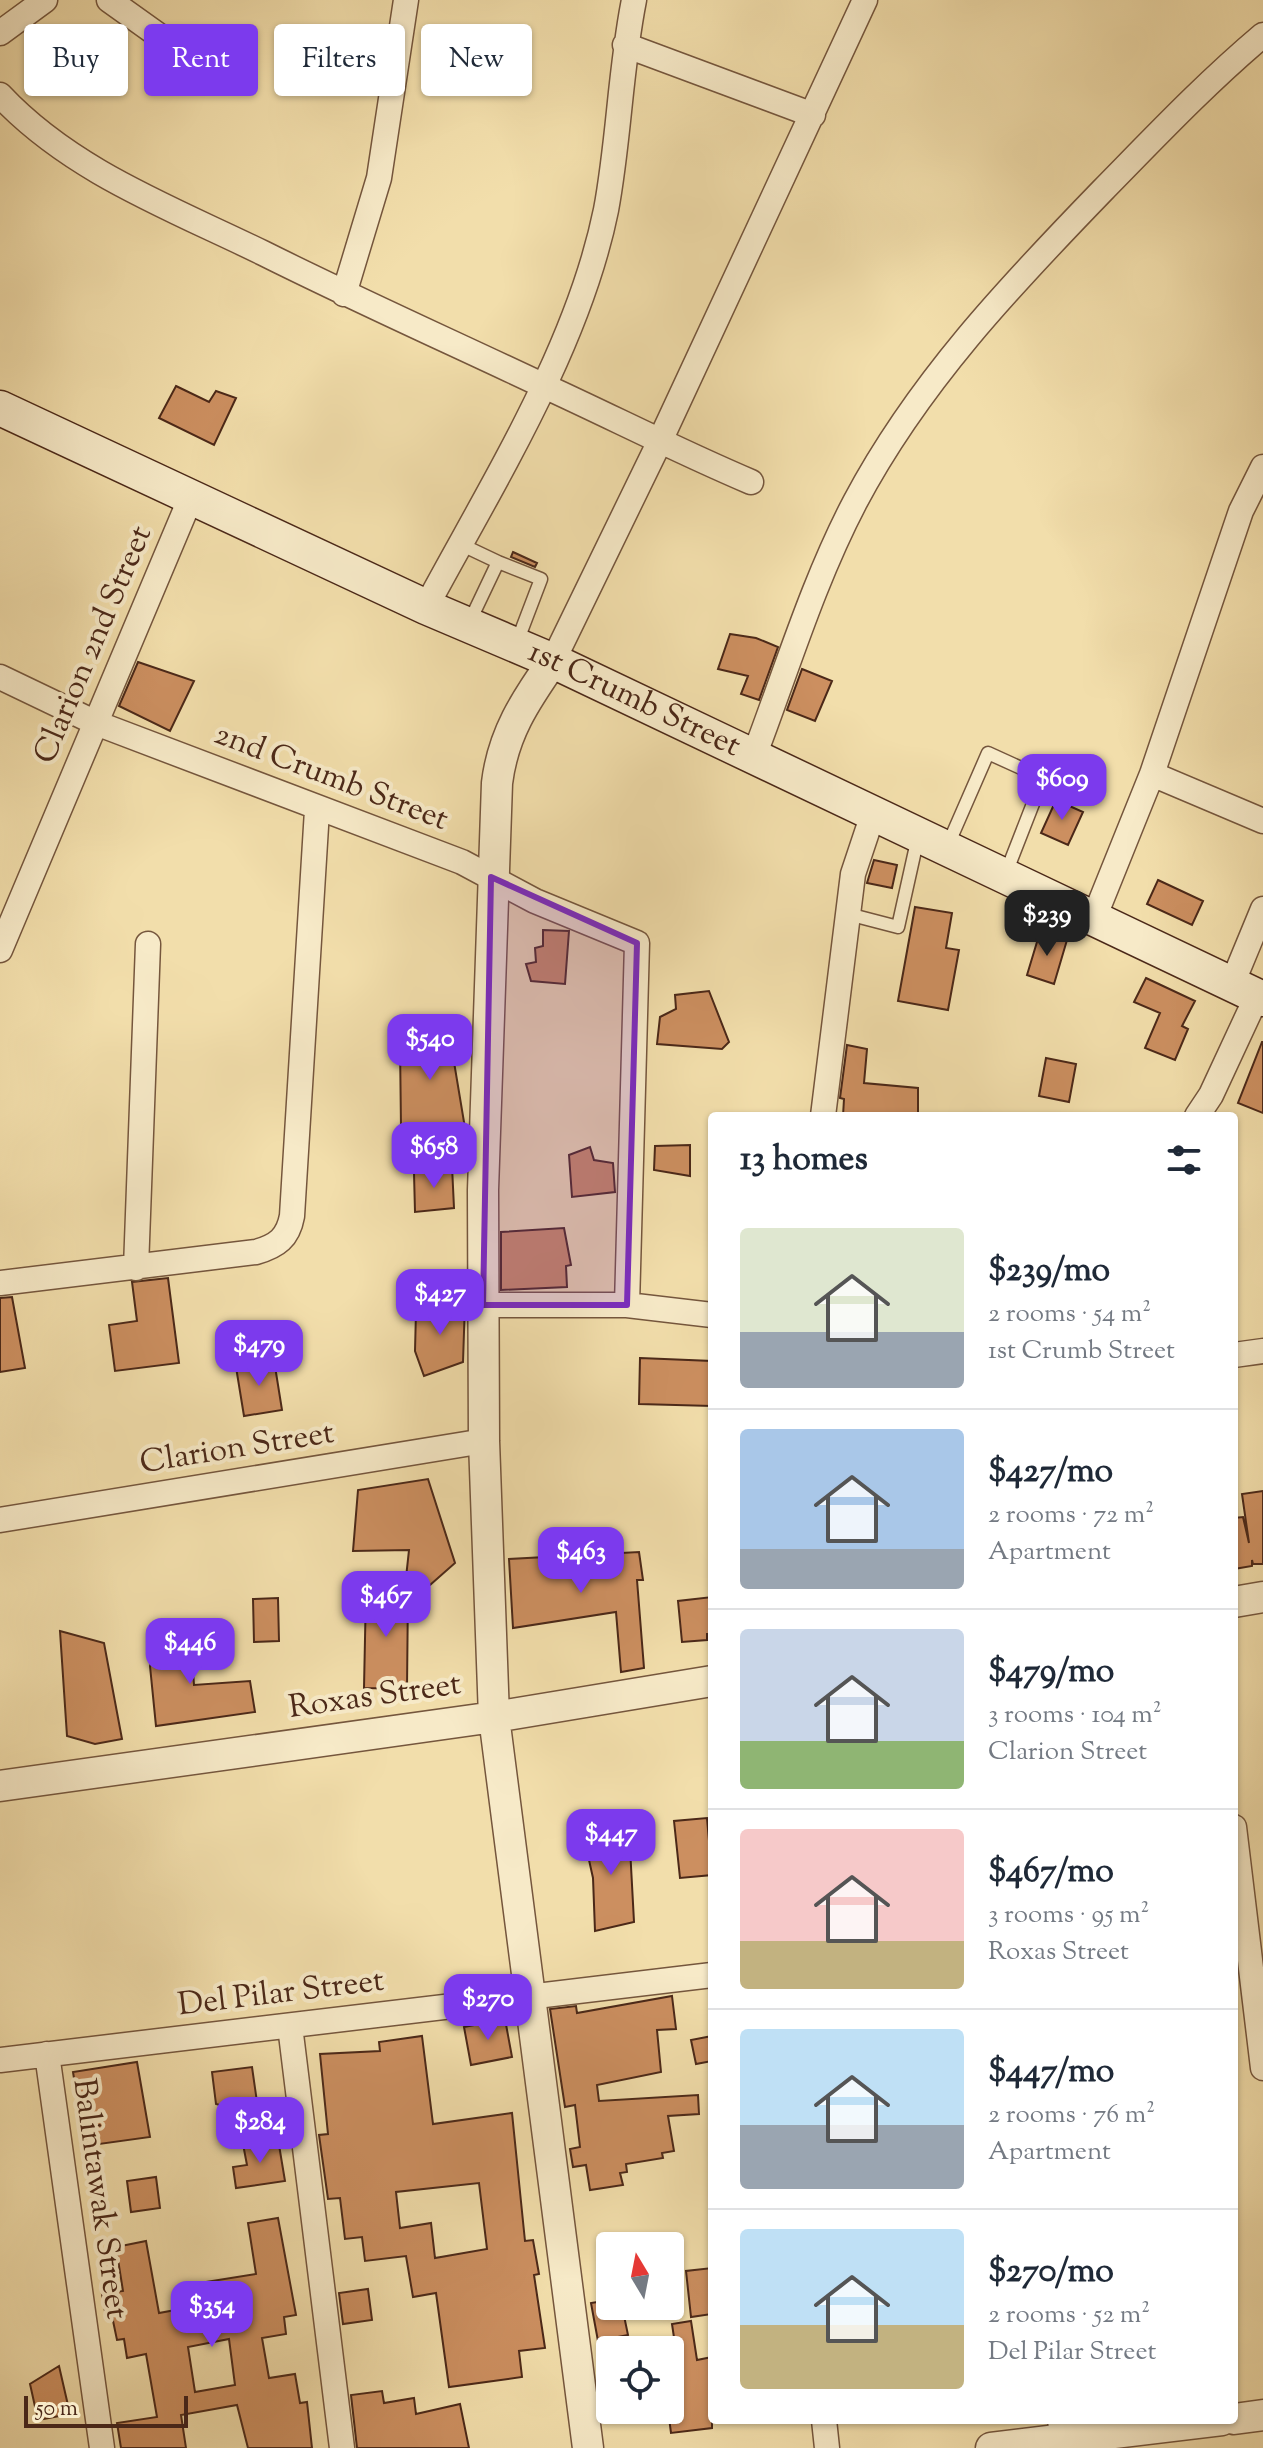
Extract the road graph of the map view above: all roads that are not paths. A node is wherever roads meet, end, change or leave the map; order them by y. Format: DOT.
graph roads {
  1 [pos="45,0"];
  2 [pos="109,0"];
  3 [pos="406,0"];
  4 [pos="634,0"];
  5 [pos="865,0"];
  6 [pos="144,25"];
  7 [pos="0,33"];
  8 [pos="1263,35"];
  9 [pos="625,45"];
  10 [pos="0,95"];
  11 [pos="813,115"];
  12 [pos="344,294"];
  13 [pos="545,386"];
  14 [pos="0,408"];
  15 [pos="659,443"];
  16 [pos="1263,467"];
  17 [pos="751,482"];
  18 [pos="191,497"];
  19 [pos="460,544"];
  20 [pos="498,562"];
  21 [pos="426,607"];
  22 [pos="468,625"];
  23 [pos="515,645"];
  24 [pos="553,661"];
  25 [pos="0,677"];
  26 [pos="96,723"];
  27 [pos="754,756"];
  28 [pos="1152,774"];
  29 [pos="317,810"];
  30 [pos="874,811"];
  31 [pos="1263,821"];
  32 [pos="933,840"];
  33 [pos="1006,875"];
  34 [pos="491,877"];
  35 [pos="1263,909"];
  36 [pos="848,914"];
  37 [pos="1094,918"];
  38 [pos="148,944"];
  39 [pos="0,950"];
  40 [pos="1251,993"];
  41 [pos="823,1112"];
  42 [pos="1200,1112"];
  43 [pos="136,1268"];
  44 [pos="0,1283"];
  45 [pos="483,1305"];
  46 [pos="627,1305"];
  47 [pos="708,1315"];
  48 [pos="1263,1351"];
  49 [pos="1238,1354"];
  50 [pos="484,1441"];
  51 [pos="0,1520"];
  52 [pos="1263,1597"];
  53 [pos="1238,1601"];
  54 [pos="708,1682"];
  55 [pos="494,1717"];
  56 [pos="0,1786"];
  57 [pos="1238,1852"];
  58 [pos="1247,1908"];
  59 [pos="708,1975"];
  60 [pos="528,1997"];
  61 [pos="290,2026"];
  62 [pos="47,2054"];
  63 [pos="0,2060"];
  64 [pos="1263,2068"];
  65 [pos="1263,2415"];
  66 [pos="1238,2418"];
  67 [pos="824,2424"];
  68 [pos="1182,2424"];
  69 [pos="1062,2436"];
  70 [pos="102,2448"];
  71 [pos="342,2448"];
  72 [pos="588,2448"];
  73 [pos="827,2448"];
  74 [pos="991,2448"];
  1 -- 7 [label="street"];
  2 -- 6 [label="street"];
  3 -- 12 [label="street"];
  4 -- 9 [label="street"];
  5 -- 11 [label="street"];
  8 -- 27 [label="street"];
  9 -- 11 [label="street"];
  9 -- 13 [label="street"];
  10 -- 12 [label="street"];
  11 -- 15 [label="street"];
  12 -- 13 [label="street"];
  13 -- 15 [label="street"];
  13 -- 19 [label="street"];
  14 -- 18 [label="main road, 1st Crumb Street"];
  15 -- 17 [label="street"];
  15 -- 24 [label="street"];
  16 -- 28 [label="street"];
  18 -- 21 [label="main road, 1st Crumb Street"];
  18 -- 26 [label="street, Clarion 2nd Street"];
  19 -- 20 [label="lane"];
  19 -- 21 [label="street"];
  20 -- 22 [label="lane"];
  20 -- 23 [label="lane"];
  21 -- 22 [label="main road, 1st Crumb Street"];
  22 -- 23 [label="main road, 1st Crumb Street"];
  23 -- 24 [label="main road, 1st Crumb Street"];
  24 -- 27 [label="main road, 1st Crumb Street"];
  24 -- 34 [label="street"];
  25 -- 26 [label="street, 2nd Crumb Street"];
  26 -- 29 [label="street, 2nd Crumb Street"];
  26 -- 39 [label="street, Clarion 2nd Street"];
  27 -- 30 [label="main road, 1st Crumb Street"];
  28 -- 31 [label="street"];
  28 -- 37 [label="street"];
  29 -- 34 [label="street, 2nd Crumb Street"];
  29 -- 43 [label="street"];
  30 -- 32 [label="main road, 1st Crumb Street"];
  30 -- 36 [label="street"];
  32 -- 33 [label="main road, 1st Crumb Street"];
  32 -- 33 [label="lane"];
  32 -- 36 [label="lane"];
  33 -- 37 [label="main road, 1st Crumb Street"];
  34 -- 45 [label="street"];
  34 -- 46 [label="street, 2nd Crumb Street"];
  35 -- 40 [label="street"];
  36 -- 41 [label="street"];
  37 -- 40 [label="main road, 1st Crumb Street"];
  38 -- 43 [label="street"];
  40 -- 42 [label="street"];
  43 -- 44 [label="street"];
  45 -- 46 [label="street"];
  45 -- 50 [label="street"];
  46 -- 47 [label="street"];
  48 -- 49 [label="street"];
  50 -- 51 [label="street, Clarion Street"];
  50 -- 55 [label="street"];
  52 -- 53 [label="street"];
  54 -- 55 [label="street, Roxas Street"];
  55 -- 56 [label="street, Roxas Street"];
  55 -- 60 [label="street"];
  57 -- 58 [label="street"];
  58 -- 64 [label="street"];
  59 -- 60 [label="street, Del Pilar Street"];
  60 -- 61 [label="street, Del Pilar Street"];
  60 -- 72 [label="street"];
  61 -- 62 [label="street, Del Pilar Street"];
  61 -- 71 [label="street"];
  62 -- 63 [label="street, Del Pilar Street"];
  62 -- 70 [label="street, Balintawak Street"];
  65 -- 66 [label="street"];
  67 -- 73 [label="street"];
  68 -- 69 [label="street"];
  69 -- 74 [label="street"];
}
